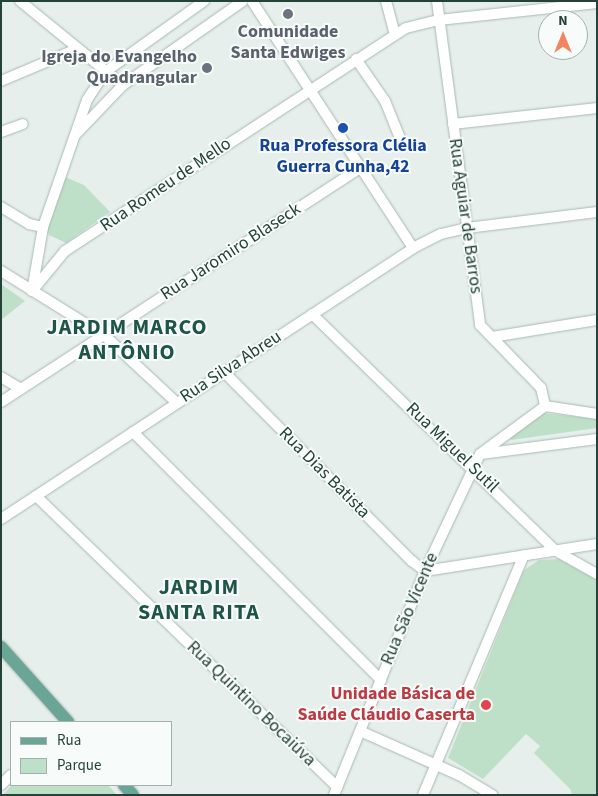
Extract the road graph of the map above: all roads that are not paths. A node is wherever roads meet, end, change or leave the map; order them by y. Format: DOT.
graph roads {
  1 [pos="20,1"];
  2 [pos="204,1"];
  3 [pos="243,1"];
  4 [pos="252,1"];
  5 [pos="386,1"];
  6 [pos="437,1"];
  7 [pos="597,3"];
  8 [pos="439,20"];
  9 [pos="395,34"];
  10 [pos="77,49"];
  11 [pos="356,59"];
  12 [pos="105,72"];
  13 [pos="1,80"];
  14 [pos="123,85"];
  15 [pos="309,90"];
  16 [pos="597,108"];
  17 [pos="23,124"];
  18 [pos="453,124"];
  19 [pos="1,132"];
  20 [pos="73,138"];
  21 [pos="402,143"];
  22 [pos="360,168"];
  23 [pos="1,207"];
  24 [pos="597,212"];
  25 [pos="43,228"];
  26 [pos="466,228"];
  27 [pos="412,248"];
  28 [pos="1,271"];
  29 [pos="32,291"];
  30 [pos="312,314"];
  31 [pos="597,320"];
  32 [pos="104,335"];
  33 [pos="492,337"];
  34 [pos="224,372"];
  35 [pos="1,377"];
  36 [pos="21,389"];
  37 [pos="1,402"];
  38 [pos="177,403"];
  39 [pos="545,406"];
  40 [pos="597,414"];
  41 [pos="134,432"];
  42 [pos="504,436"];
  43 [pos="597,439"];
  44 [pos="509,450"];
  45 [pos="480,454"];
  46 [pos="473,468"];
  47 [pos="36,496"];
  48 [pos="1,519"];
  49 [pos="597,544"];
  50 [pos="556,551"];
  51 [pos="524,555"];
  52 [pos="426,571"];
  53 [pos="597,574"];
  54 [pos="1,647"];
  55 [pos="381,680"];
  56 [pos="64,721"];
  57 [pos="360,731"];
  58 [pos="436,765"];
  59 [pos="10,776"];
  60 [pos="1,785"];
  61 [pos="336,791"];
  62 [pos="424,795"];
  63 [pos="492,795"];
  1 -- 10 [label="street"];
  2 -- 12 [label="street"];
  3 -- 14 [label="street"];
  4 -- 15 [label="street"];
  5 -- 9 [label="street"];
  6 -- 8 [label="street, Rua Aguiar de Barros"];
  7 -- 8 [label="street, Rua Romeu de Mello"];
  8 -- 9 [label="street, Rua Romeu de Mello"];
  8 -- 18 [label="street, Rua Aguiar de Barros"];
  9 -- 11 [label="street, Rua Romeu de Mello"];
  10 -- 12 [label="street"];
  10 -- 13 [label="street"];
  11 -- 15 [label="street, Rua Romeu de Mello"];
  11 -- 21 [label="street"];
  12 -- 14 [label="street"];
  12 -- 20 [label="street"];
  14 -- 20 [label="street"];
  15 -- 22 [label="street"];
  15 -- 29 [label="street, Rua Romeu de Mello"];
  16 -- 18 [label="street"];
  17 -- 19 [label="street"];
  18 -- 26 [label="street, Rua Aguiar de Barros"];
  20 -- 25 [label="street"];
  22 -- 27 [label="street"];
  22 -- 32 [label="street, Rua Jaromiro Blaseck"];
  23 -- 25 [label="street"];
  24 -- 26 [label="street, Rua Silva Abreu"];
  25 -- 29 [label="street"];
  26 -- 27 [label="street, Rua Silva Abreu"];
  26 -- 33 [label="street, Rua Aguiar de Barros"];
  27 -- 30 [label="street, Rua Silva Abreu"];
  28 -- 29 [label="street"];
  29 -- 32 [label="street"];
  30 -- 34 [label="street, Rua Silva Abreu"];
  30 -- 46 [label="street, Rua Miguel Sutil"];
  31 -- 33 [label="street"];
  32 -- 36 [label="street, Rua Jaromiro Blaseck"];
  32 -- 38 [label="street"];
  33 -- 39 [label="street, Rua Aguiar de Barros"];
  34 -- 38 [label="street, Rua Silva Abreu"];
  34 -- 52 [label="street, Rua Dias Batista"];
  35 -- 36 [label="street"];
  36 -- 37 [label="street, Rua Jaromiro Blaseck"];
  38 -- 41 [label="street, Rua Silva Abreu"];
  39 -- 40 [label="street"];
  39 -- 42 [label="street"];
  41 -- 47 [label="street, Rua Silva Abreu"];
  41 -- 55 [label="street"];
  42 -- 44 [label="street"];
  42 -- 45 [label="street"];
  43 -- 44 [label="street"];
  44 -- 45 [label="street"];
  45 -- 46 [label="street, Rua São Vicente"];
  46 -- 50 [label="street, Rua Miguel Sutil"];
  46 -- 52 [label="street, Rua São Vicente"];
  47 -- 48 [label="street, Rua Silva Abreu"];
  47 -- 61 [label="street, Rua Quintino Bocaiúva"];
  49 -- 50 [label="street"];
  50 -- 51 [label="street"];
  50 -- 53 [label="street, Rua Miguel Sutil"];
  51 -- 52 [label="street"];
  51 -- 58 [label="street"];
  52 -- 55 [label="street, Rua São Vicente"];
  54 -- 56 [label="main road"];
  55 -- 57 [label="street, Rua São Vicente"];
  57 -- 58 [label="street"];
  57 -- 61 [label="street, Rua São Vicente"];
  58 -- 62 [label="street"];
  58 -- 63 [label="street"];
  59 -- 60 [label="street"];
}
